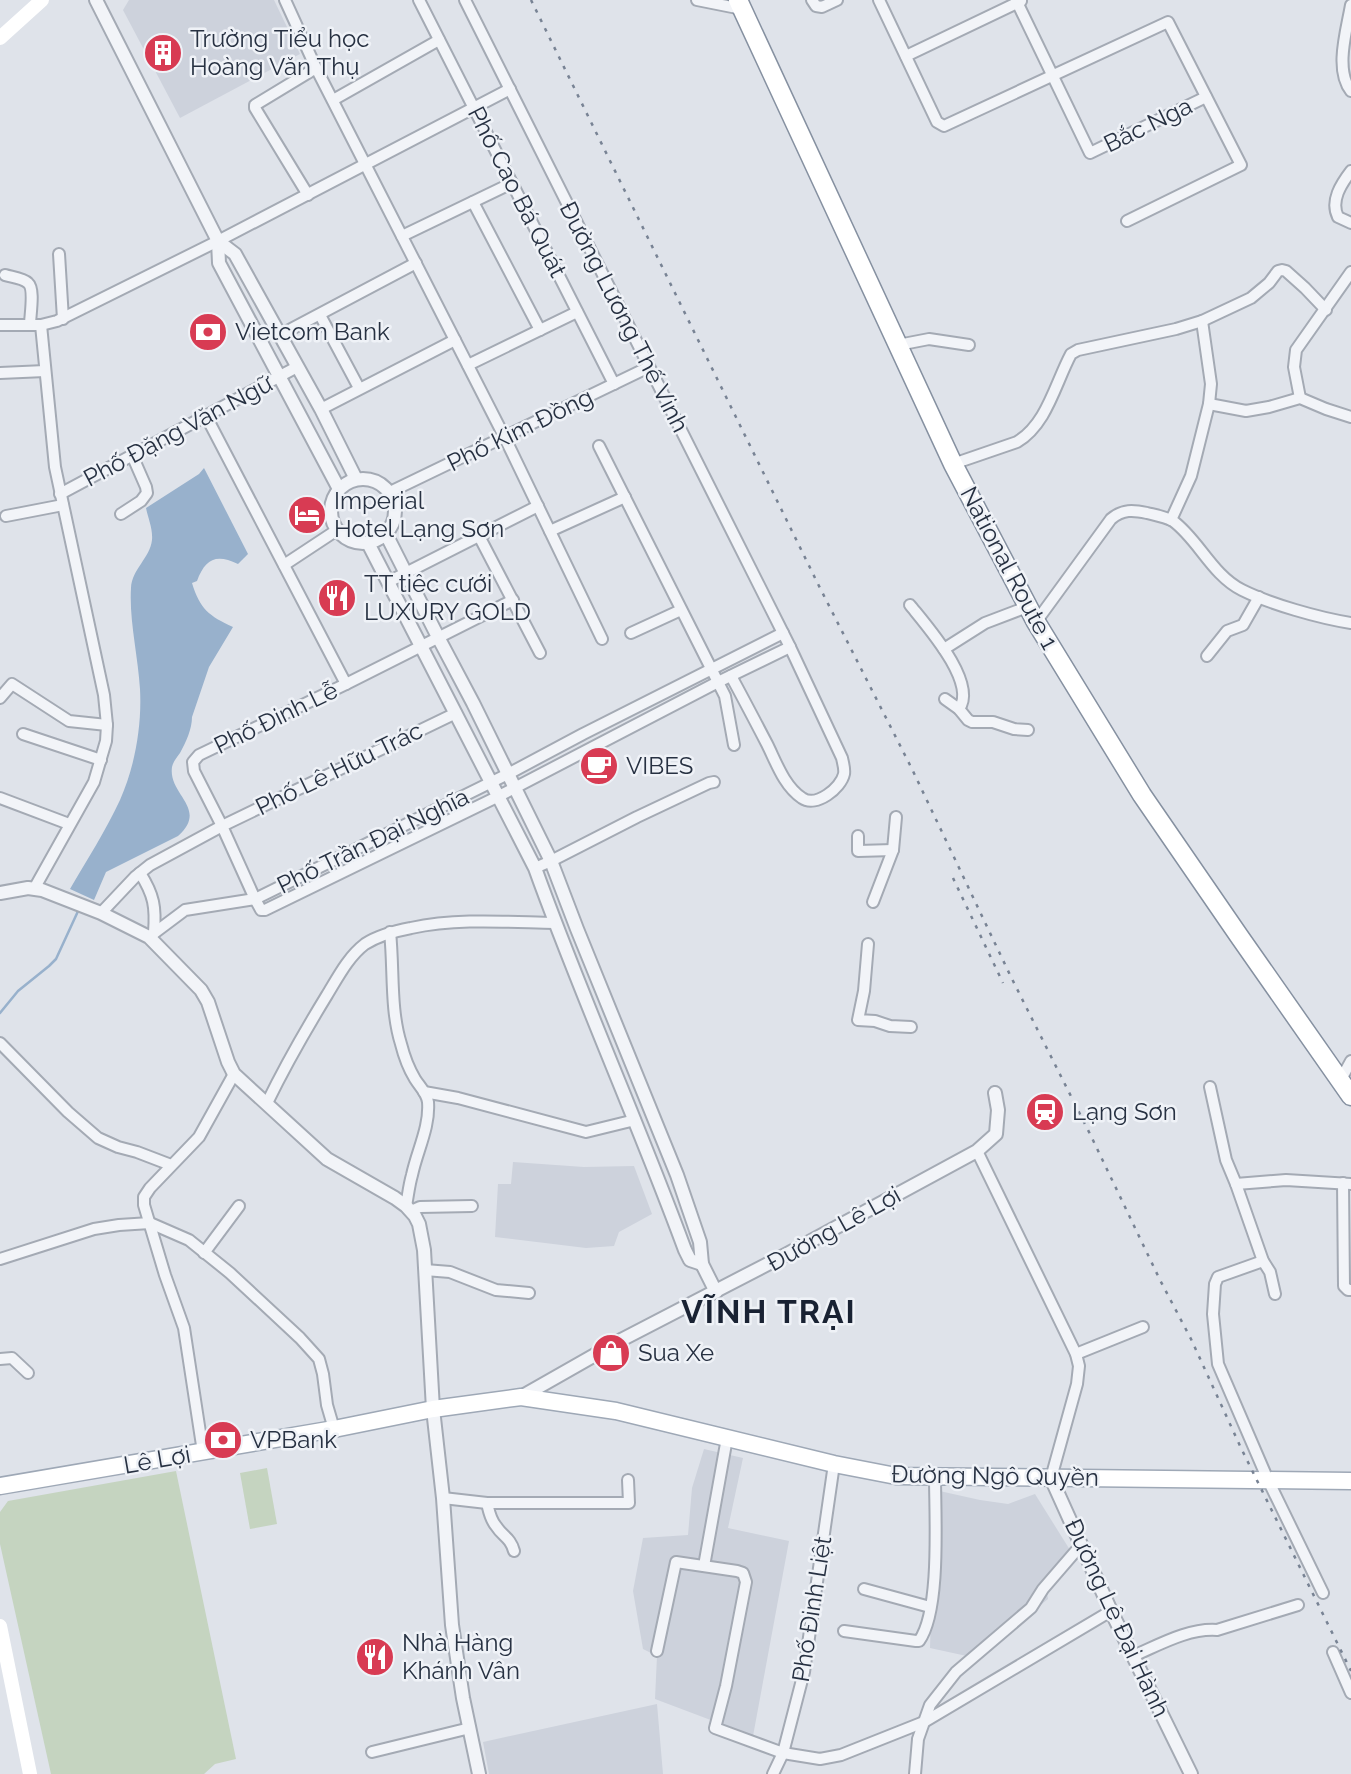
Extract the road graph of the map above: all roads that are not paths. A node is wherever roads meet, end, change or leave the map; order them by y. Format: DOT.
graph roads {
  1 [pos="42,0"];
  2 [pos="96,0"];
  3 [pos="285,0"];
  4 [pos="419,0"];
  5 [pos="465,0"];
  6 [pos="697,0"];
  7 [pos="812,0"];
  8 [pos="837,0"];
  9 [pos="879,0"];
  10 [pos="1019,1"];
  11 [pos="740,5"];
  12 [pos="1351,5"];
  13 [pos="0,38"];
  14 [pos="439,40"];
  15 [pos="906,56"];
  16 [pos="316,68"];
  17 [pos="1051,75"];
  18 [pos="510,89"];
  19 [pos="1351,91"];
  20 [pos="1206,97"];
  21 [pos="333,100"];
  22 [pos="474,108"];
  23 [pos="365,164"];
  24 [pos="1351,171"];
  25 [pos="512,183"];
  26 [pos="307,195"];
  27 [pos="473,202"];
  28 [pos="1127,221"];
  29 [pos="1351,223"];
  30 [pos="402,236"];
  31 [pos="218,241"];
  32 [pos="59,254"];
  33 [pos="416,263"];
  34 [pos="1351,272"];
  35 [pos="5,275"];
  36 [pos="260,300"];
  37 [pos="242,309"];
  38 [pos="1326,310"];
  39 [pos="577,312"];
  40 [pos="320,315"];
  41 [pos="63,318"];
  42 [pos="1202,321"];
  43 [pos="0,325"];
  44 [pos="36,325"];
  45 [pos="540,330"];
  46 [pos="279,335"];
  47 [pos="455,340"];
  48 [pos="898,345"];
  49 [pos="969,345"];
  50 [pos="468,365"];
  51 [pos="297,367"];
  52 [pos="649,367"];
  53 [pos="46,371"];
  54 [pos="0,373"];
  55 [pos="279,377"];
  56 [pos="614,384"];
  57 [pos="359,388"];
  58 [pos="1300,398"];
  59 [pos="1209,404"];
  60 [pos="321,409"];
  61 [pos="205,416"];
  62 [pos="1351,417"];
  63 [pos="505,438"];
  64 [pos="599,446"];
  65 [pos="132,456"];
  66 [pos="953,464"];
  67 [pos="356,479"];
  68 [pos="339,489"];
  69 [pos="390,492"];
  70 [pos="625,497"];
  71 [pos="61,500"];
  72 [pos="538,506"];
  73 [pos="121,514"];
  74 [pos="6,516"];
  75 [pos="1171,520"];
  76 [pos="337,530"];
  77 [pos="550,531"];
  78 [pos="386,534"];
  79 [pos="479,536"];
  80 [pos="368,543"];
  81 [pos="284,565"];
  82 [pos="405,573"];
  83 [pos="388,582"];
  84 [pos="1259,597"];
  85 [pos="513,600"];
  86 [pos="910,606"];
  87 [pos="681,610"];
  88 [pos="1031,615"];
  89 [pos="1351,623"];
  90 [pos="631,633"];
  91 [pos="783,633"];
  92 [pos="438,637"];
  93 [pos="602,639"];
  94 [pos="421,645"];
  95 [pos="790,647"];
  96 [pos="944,649"];
  97 [pos="540,653"];
  98 [pos="1207,656"];
  99 [pos="711,670"];
  100 [pos="732,676"];
  101 [pos="718,682"];
  102 [pos="346,684"];
  103 [pos="0,698"];
  104 [pos="945,699"];
  105 [pos="473,703"];
  106 [pos="959,709"];
  107 [pos="456,713"];
  108 [pos="107,725"];
  109 [pos="1028,730"];
  110 [pos="23,734"];
  111 [pos="583,734"];
  112 [pos="734,745"];
  113 [pos="591,748"];
  114 [pos="101,760"];
  115 [pos="508,774"];
  116 [pos="492,782"];
  117 [pos="714,782"];
  118 [pos="515,788"];
  119 [pos="499,796"];
  120 [pos="0,798"];
  121 [pos="896,817"];
  122 [pos="69,824"];
  123 [pos="222,826"];
  124 [pos="858,836"];
  125 [pos="893,850"];
  126 [pos="551,861"];
  127 [pos="534,868"];
  128 [pos="140,873"];
  129 [pos="34,889"];
  130 [pos="0,893"];
  131 [pos="255,900"];
  132 [pos="873,902"];
  133 [pos="95,911"];
  134 [pos="557,929"];
  135 [pos="577,929"];
  136 [pos="390,932"];
  137 [pos="152,935"];
  138 [pos="867,944"];
  139 [pos="911,1027"];
  140 [pos="0,1043"];
  141 [pos="1351,1060"];
  142 [pos="636,1071"];
  143 [pos="234,1074"];
  144 [pos="618,1079"];
  145 [pos="1340,1081"];
  146 [pos="1210,1087"];
  147 [pos="424,1092"];
  148 [pos="995,1093"];
  149 [pos="1351,1096"];
  150 [pos="267,1104"];
  151 [pos="635,1120"];
  152 [pos="977,1151"];
  153 [pos="171,1165"];
  154 [pos="677,1175"];
  155 [pos="660,1182"];
  156 [pos="1347,1183"];
  157 [pos="1236,1184"];
  158 [pos="239,1206"];
  159 [pos="472,1206"];
  160 [pos="408,1209"];
  161 [pos="150,1223"];
  162 [pos="204,1252"];
  163 [pos="0,1259"];
  164 [pos="1263,1261"];
  165 [pos="702,1265"];
  166 [pos="425,1270"];
  167 [pos="1351,1290"];
  168 [pos="716,1292"];
  169 [pos="529,1293"];
  170 [pos="1275,1294"];
  171 [pos="1143,1327"];
  172 [pos="1076,1354"];
  173 [pos="0,1359"];
  174 [pos="28,1373"];
  175 [pos="521,1397"];
  176 [pos="433,1409"];
  177 [pos="334,1429"];
  178 [pos="727,1438"];
  179 [pos="203,1452"];
  180 [pos="834,1464"];
  181 [pos="935,1477"];
  182 [pos="1051,1478"];
  183 [pos="628,1480"];
  184 [pos="1268,1480"];
  185 [pos="1351,1481"];
  186 [pos="0,1486"];
  187 [pos="443,1498"];
  188 [pos="487,1503"];
  189 [pos="1081,1545"];
  190 [pos="514,1551"];
  191 [pos="704,1566"];
  192 [pos="864,1589"];
  193 [pos="1323,1593"];
  194 [pos="1298,1605"];
  195 [pos="930,1607"];
  196 [pos="1111,1611"];
  197 [pos="0,1626"];
  198 [pos="844,1631"];
  199 [pos="657,1651"];
  200 [pos="1333,1653"];
  201 [pos="1133,1656"];
  202 [pos="1351,1693"];
  203 [pos="924,1722"];
  204 [pos="470,1728"];
  205 [pos="372,1752"];
  206 [pos="783,1752"];
  207 [pos="29,1774"];
  208 [pos="479,1774"];
  209 [pos="773,1774"];
  210 [pos="915,1774"];
  211 [pos="1191,1774"];
  1 -- 13 [label="main road"];
  2 -- 31 [label="street"];
  3 -- 16 [label="street"];
  4 -- 14 [label="street, Phố Cao Bá Quát"];
  5 -- 18 [label="street, Đường Lương Thế Vinh"];
  6 -- 11 [label="street"];
  7 -- 8 [label="street"];
  9 -- 15 [label="street"];
  10 -- 15 [label="street"];
  10 -- 17 [label="street"];
  11 -- 48 [label="highway, National Route 1"];
  12 -- 19 [label="street"];
  14 -- 21 [label="street"];
  14 -- 22 [label="street, Phố Cao Bá Quát"];
  15 -- 17 [label="street"];
  16 -- 21 [label="street"];
  16 -- 26 [label="street"];
  17 -- 20 [label="street"];
  17 -- 20 [label="street, Bắc Nga"];
  18 -- 22 [label="street"];
  18 -- 52 [label="street, Đường Lương Thế Vinh"];
  20 -- 28 [label="street"];
  21 -- 23 [label="street"];
  22 -- 23 [label="street"];
  22 -- 25 [label="street, Phố Cao Bá Quát"];
  23 -- 26 [label="street"];
  23 -- 30 [label="street"];
  24 -- 29 [label="street"];
  25 -- 27 [label="street"];
  25 -- 39 [label="street, Phố Cao Bá Quát"];
  26 -- 31 [label="street"];
  27 -- 30 [label="street"];
  27 -- 45 [label="street"];
  30 -- 33 [label="street"];
  31 -- 36 [label="street"];
  31 -- 37 [label="street"];
  31 -- 41 [label="street"];
  32 -- 41 [label="street"];
  33 -- 40 [label="street"];
  33 -- 47 [label="street"];
  34 -- 38 [label="street"];
  35 -- 44 [label="street"];
  36 -- 37 [label="street"];
  36 -- 46 [label="street"];
  37 -- 55 [label="street"];
  38 -- 42 [label="street"];
  38 -- 58 [label="street"];
  39 -- 45 [label="street"];
  39 -- 56 [label="street, Phố Cao Bá Quát"];
  40 -- 46 [label="street"];
  40 -- 57 [label="street"];
  41 -- 44 [label="street"];
  42 -- 59 [label="street"];
  42 -- 66 [label="street"];
  43 -- 44 [label="street"];
  44 -- 53 [label="street"];
  45 -- 50 [label="street"];
  46 -- 51 [label="street"];
  47 -- 50 [label="street"];
  47 -- 57 [label="street"];
  48 -- 49 [label="street"];
  48 -- 66 [label="highway, National Route 1"];
  50 -- 63 [label="street"];
  51 -- 55 [label="street, Phố Đặng Văn Ngữ"];
  51 -- 60 [label="street"];
  52 -- 56 [label="street, Phố Kim Đồng"];
  52 -- 91 [label="street, Đường Lương Thế Vinh"];
  53 -- 54 [label="street"];
  53 -- 71 [label="street"];
  55 -- 61 [label="street, Phố Đặng Văn Ngữ"];
  55 -- 68 [label="street"];
  56 -- 63 [label="street, Phố Kim Đồng"];
  57 -- 60 [label="street"];
  58 -- 59 [label="street"];
  58 -- 62 [label="street"];
  59 -- 75 [label="street"];
  60 -- 67 [label="street"];
  61 -- 65 [label="street, Phố Đặng Văn Ngữ"];
  61 -- 81 [label="street"];
  63 -- 69 [label="street, Phố Kim Đồng"];
  63 -- 72 [label="street"];
  64 -- 70 [label="street"];
  65 -- 71 [label="street, Phố Đặng Văn Ngữ"];
  65 -- 73 [label="street"];
  66 -- 88 [label="highway, National Route 1"];
  67 -- 68 [label="street"];
  67 -- 69 [label="street"];
  68 -- 76 [label="street"];
  69 -- 78 [label="street"];
  70 -- 77 [label="street"];
  70 -- 87 [label="street"];
  71 -- 74 [label="street, Phố Đặng Văn Ngữ"];
  71 -- 108 [label="street"];
  72 -- 77 [label="street"];
  72 -- 79 [label="street"];
  75 -- 84 [label="street"];
  75 -- 88 [label="street"];
  76 -- 80 [label="street"];
  76 -- 81 [label="street"];
  77 -- 93 [label="street"];
  78 -- 80 [label="street"];
  78 -- 82 [label="street"];
  79 -- 82 [label="street"];
  79 -- 85 [label="street"];
  80 -- 83 [label="street"];
  81 -- 102 [label="street"];
  82 -- 83 [label="street"];
  82 -- 92 [label="street"];
  83 -- 94 [label="street"];
  84 -- 89 [label="street"];
  84 -- 98 [label="street"];
  85 -- 92 [label="street, Phố Đinh Lễ"];
  85 -- 97 [label="street"];
  86 -- 96 [label="street"];
  87 -- 90 [label="street"];
  87 -- 99 [label="street"];
  88 -- 96 [label="street"];
  88 -- 145 [label="highway, National Route 1"];
  91 -- 95 [label="street, Đường Lương Thế Vinh"];
  91 -- 99 [label="street"];
  92 -- 94 [label="street, Phố Đinh Lễ"];
  92 -- 105 [label="street"];
  94 -- 102 [label="street, Phố Đinh Lễ"];
  94 -- 107 [label="street"];
  95 -- 100 [label="street"];
  95 -- 100 [label="street, Đường Lương Thế Vinh"];
  96 -- 106 [label="street"];
  99 -- 101 [label="street"];
  99 -- 111 [label="street"];
  100 -- 101 [label="street"];
  101 -- 112 [label="street"];
  101 -- 113 [label="street"];
  102 -- 123 [label="street, Phố Đinh Lễ"];
  103 -- 108 [label="street"];
  104 -- 106 [label="street"];
  105 -- 107 [label="street"];
  105 -- 115 [label="street"];
  106 -- 109 [label="street"];
  107 -- 116 [label="street"];
  107 -- 123 [label="street, Phố Lê Hữu Trác"];
  108 -- 114 [label="street"];
  110 -- 114 [label="street"];
  111 -- 113 [label="street"];
  111 -- 115 [label="street"];
  113 -- 118 [label="street"];
  114 -- 122 [label="street"];
  115 -- 116 [label="street, Phố Trần Đại Nghĩa"];
  115 -- 118 [label="street"];
  116 -- 119 [label="street"];
  116 -- 131 [label="street, Phố Trần Đại Nghĩa"];
  117 -- 126 [label="street"];
  118 -- 119 [label="street, Phố Trần Đại Nghĩa"];
  118 -- 126 [label="street"];
  119 -- 127 [label="street"];
  119 -- 131 [label="street, Phố Trần Đại Nghĩa"];
  120 -- 122 [label="street"];
  121 -- 125 [label="street"];
  122 -- 129 [label="street"];
  123 -- 128 [label="street, Phố Lê Hữu Trác"];
  123 -- 131 [label="street, Phố Đinh Lễ"];
  124 -- 125 [label="street"];
  125 -- 132 [label="street"];
  126 -- 127 [label="street"];
  126 -- 135 [label="street"];
  127 -- 134 [label="street"];
  128 -- 133 [label="street, Phố Lê Hữu Trác"];
  128 -- 137 [label="street"];
  129 -- 130 [label="street"];
  129 -- 133 [label="street"];
  131 -- 137 [label="street, Phố Trần Đại Nghĩa"];
  133 -- 137 [label="street"];
  134 -- 135 [label="street"];
  134 -- 136 [label="street"];
  134 -- 144 [label="street"];
  135 -- 142 [label="street"];
  136 -- 147 [label="street"];
  136 -- 150 [label="street"];
  137 -- 143 [label="street"];
  138 -- 139 [label="street"];
  140 -- 153 [label="street"];
  141 -- 145 [label="street"];
  142 -- 144 [label="street"];
  142 -- 154 [label="street"];
  143 -- 150 [label="street"];
  143 -- 153 [label="street"];
  144 -- 151 [label="street"];
  145 -- 149 [label="highway, National Route 1"];
  146 -- 157 [label="street"];
  147 -- 151 [label="street"];
  147 -- 160 [label="street"];
  148 -- 152 [label="street, Đường Lê Lợi"];
  150 -- 160 [label="street"];
  151 -- 155 [label="street"];
  152 -- 168 [label="street, Đường Lê Lợi"];
  152 -- 172 [label="street"];
  153 -- 161 [label="street"];
  154 -- 155 [label="street"];
  154 -- 165 [label="street"];
  155 -- 165 [label="street"];
  156 -- 157 [label="street"];
  156 -- 167 [label="street"];
  157 -- 164 [label="street"];
  158 -- 162 [label="street"];
  159 -- 160 [label="street"];
  160 -- 166 [label="street"];
  161 -- 162 [label="street"];
  161 -- 163 [label="street"];
  161 -- 179 [label="street"];
  162 -- 177 [label="street"];
  164 -- 170 [label="street"];
  164 -- 184 [label="street"];
  165 -- 168 [label="street"];
  166 -- 169 [label="street"];
  166 -- 176 [label="street"];
  168 -- 175 [label="street, Đường Lê Lợi"];
  171 -- 172 [label="street"];
  172 -- 182 [label="street"];
  173 -- 174 [label="street"];
  175 -- 176 [label="main road, Lê Lợi"];
  175 -- 178 [label="main road, Đường Ngô Quyền"];
  176 -- 177 [label="main road, Lê Lợi"];
  176 -- 187 [label="street"];
  177 -- 179 [label="main road, Lê Lợi"];
  178 -- 180 [label="main road, Đường Ngô Quyền"];
  178 -- 191 [label="street"];
  179 -- 186 [label="main road, Lê Lợi"];
  180 -- 181 [label="main road, Đường Ngô Quyền"];
  180 -- 206 [label="street, Phố Đinh Liệt"];
  181 -- 182 [label="main road, Đường Ngô Quyền"];
  181 -- 195 [label="street"];
  182 -- 184 [label="main road, Đường Ngô Quyền"];
  182 -- 189 [label="street, Đường Lê Đại Hành"];
  183 -- 188 [label="street"];
  184 -- 185 [label="main road, Đường Ngô Quyền"];
  184 -- 193 [label="street"];
  187 -- 188 [label="street"];
  187 -- 204 [label="street"];
  188 -- 190 [label="street"];
  189 -- 196 [label="street, Đường Lê Đại Hành"];
  189 -- 203 [label="street"];
  191 -- 199 [label="street"];
  191 -- 206 [label="street"];
  192 -- 195 [label="street"];
  194 -- 201 [label="street"];
  195 -- 198 [label="street"];
  196 -- 201 [label="street, Đường Lê Đại Hành"];
  196 -- 203 [label="street"];
  197 -- 207 [label="main road"];
  200 -- 202 [label="street"];
  201 -- 211 [label="street, Đường Lê Đại Hành"];
  203 -- 206 [label="street"];
  203 -- 210 [label="street"];
  204 -- 205 [label="street"];
  204 -- 208 [label="street"];
  206 -- 209 [label="street, Phố Đinh Liệt"];
}
